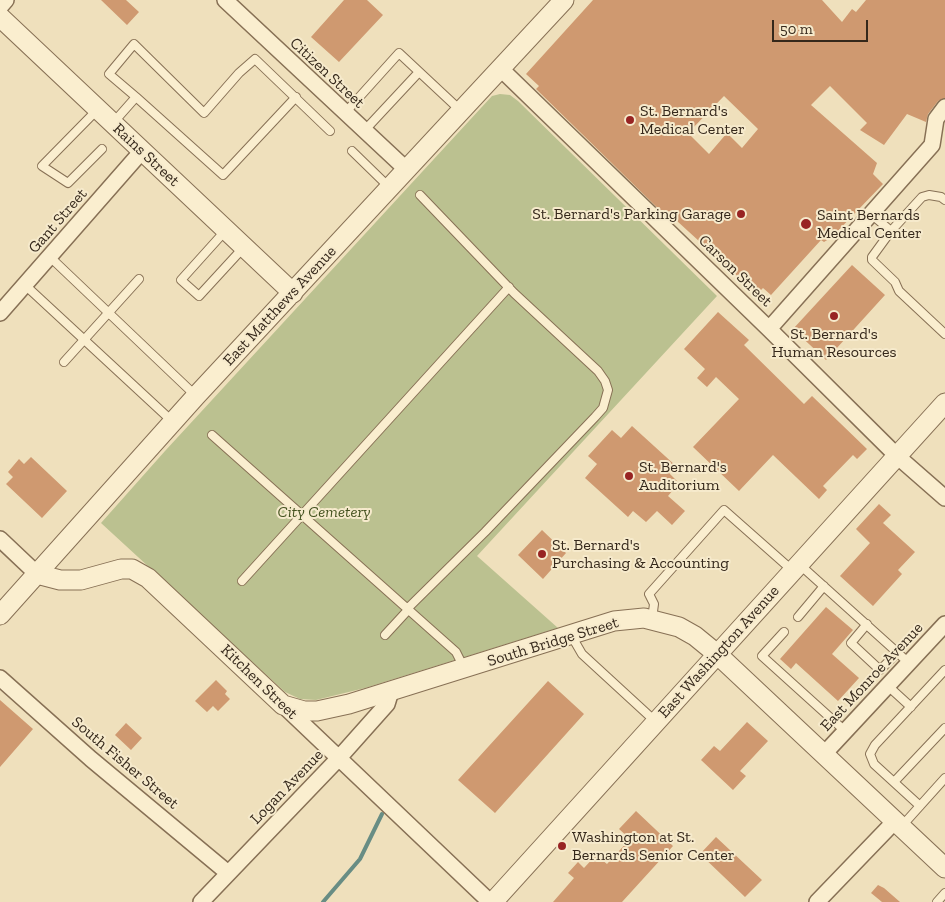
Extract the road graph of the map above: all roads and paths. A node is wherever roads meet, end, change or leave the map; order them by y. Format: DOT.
graph roads {
  1 [pos="6,0"];
  2 [pos="225,0"];
  3 [pos="562,1"];
  4 [pos="0,7"];
  5 [pos="0,17"];
  6 [pos="501,69"];
  7 [pos="419,72"];
  8 [pos="136,97"];
  9 [pos="296,97"];
  10 [pos="945,107"];
  11 [pos="98,109"];
  12 [pos="462,111"];
  13 [pos="345,113"];
  14 [pos="112,123"];
  15 [pos="330,131"];
  16 [pos="364,131"];
  17 [pos="938,148"];
  18 [pos="102,149"];
  19 [pos="142,151"];
  20 [pos="352,151"];
  21 [pos="407,170"];
  22 [pos="390,188"];
  23 [pos="420,195"];
  24 [pos="945,200"];
  25 [pos="871,214"];
  26 [pos="226,230"];
  27 [pos="891,231"];
  28 [pos="244,247"];
  29 [pos="50,257"];
  30 [pos="139,280"];
  31 [pos="25,285"];
  32 [pos="509,287"];
  33 [pos="292,293"];
  34 [pos="0,313"];
  35 [pos="109,313"];
  36 [pos="769,328"];
  37 [pos="945,334"];
  38 [pos="84,340"];
  39 [pos="64,362"];
  40 [pos="196,396"];
  41 [pos="945,403"];
  42 [pos="173,422"];
  43 [pos="212,435"];
  44 [pos="897,456"];
  45 [pos="945,498"];
  46 [pos="302,515"];
  47 [pos="0,539"];
  48 [pos="796,568"];
  49 [pos="37,574"];
  50 [pos="242,580"];
  51 [pos="824,586"];
  52 [pos="407,609"];
  53 [pos="0,615"];
  54 [pos="798,617"];
  55 [pos="652,619"];
  56 [pos="867,624"];
  57 [pos="945,624"];
  58 [pos="784,632"];
  59 [pos="385,635"];
  60 [pos="571,635"];
  61 [pos="898,652"];
  62 [pos="717,654"];
  63 [pos="909,662"];
  64 [pos="464,668"];
  65 [pos="945,670"];
  66 [pos="0,678"];
  67 [pos="888,686"];
  68 [pos="391,691"];
  69 [pos="283,705"];
  70 [pos="911,707"];
  71 [pos="656,722"];
  72 [pos="945,728"];
  73 [pos="845,731"];
  74 [pos="824,754"];
  75 [pos="338,759"];
  76 [pos="945,778"];
  77 [pos="894,782"];
  78 [pos="920,806"];
  79 [pos="898,824"];
  80 [pos="945,868"];
  81 [pos="228,874"];
  82 [pos="945,893"];
  83 [pos="201,902"];
  84 [pos="492,902"];
  85 [pos="817,902"];
  86 [pos="937,902"];
  1 -- 4 [label="street"];
  2 -- 13 [label="street, Citizen Street"];
  3 -- 6 [label="street, East Matthews Avenue"];
  5 -- 11 [label="street, Rains Street"];
  6 -- 12 [label="street, East Matthews Avenue"];
  6 -- 36 [label="street, Carson Street"];
  7 -- 12 [label="lane"];
  7 -- 13 [label="lane"];
  7 -- 16 [label="lane"];
  8 -- 9 [label="lane"];
  8 -- 9 [label="lane"];
  8 -- 14 [label="lane"];
  9 -- 15 [label="lane"];
  10 -- 17 [label="street"];
  11 -- 14 [label="street, Rains Street"];
  11 -- 18 [label="lane"];
  12 -- 21 [label="street, East Matthews Avenue"];
  13 -- 16 [label="street, Citizen Street"];
  14 -- 19 [label="street, Rains Street"];
  16 -- 21 [label="street, Citizen Street"];
  17 -- 25 [label="street"];
  19 -- 26 [label="street, Rains Street"];
  19 -- 29 [label="street, Gant Street"];
  20 -- 22 [label="lane"];
  21 -- 22 [label="street, East Matthews Avenue"];
  22 -- 33 [label="street, East Matthews Avenue"];
  23 -- 32 [label="lane"];
  24 -- 27 [label="lane"];
  25 -- 27 [label="lane"];
  25 -- 36 [label="street"];
  26 -- 28 [label="street, Rains Street"];
  26 -- 28 [label="lane"];
  27 -- 37 [label="lane"];
  28 -- 33 [label="street, Rains Street"];
  29 -- 31 [label="street, Gant Street"];
  29 -- 35 [label="lane"];
  30 -- 35 [label="lane"];
  31 -- 34 [label="street, Gant Street"];
  31 -- 38 [label="lane"];
  32 -- 46 [label="lane"];
  32 -- 52 [label="lane"];
  33 -- 40 [label="street, East Matthews Avenue"];
  35 -- 38 [label="lane"];
  35 -- 40 [label="lane"];
  36 -- 44 [label="street, Carson Street"];
  38 -- 39 [label="lane"];
  38 -- 42 [label="lane"];
  40 -- 42 [label="street, East Matthews Avenue"];
  41 -- 44 [label="street, East Washington Avenue"];
  42 -- 49 [label="street, East Matthews Avenue"];
  43 -- 46 [label="lane"];
  44 -- 45 [label="street, Carson Street"];
  44 -- 48 [label="street, East Washington Avenue"];
  46 -- 50 [label="lane"];
  46 -- 52 [label="lane"];
  47 -- 49 [label="street, Kitchen Street"];
  48 -- 51 [label="lane"];
  48 -- 55 [label="lane"];
  48 -- 62 [label="street, East Washington Avenue"];
  49 -- 53 [label="street, East Matthews Avenue"];
  49 -- 69 [label="street, Kitchen Street"];
  51 -- 54 [label="lane"];
  51 -- 56 [label="lane"];
  52 -- 59 [label="lane"];
  52 -- 64 [label="lane"];
  55 -- 60 [label="street, South Bridge Street"];
  55 -- 62 [label="street, South Bridge Street"];
  56 -- 61 [label="lane"];
  56 -- 61 [label="lane"];
  57 -- 63 [label="street, East Monroe Avenue"];
  58 -- 73 [label="lane"];
  60 -- 64 [label="street, South Bridge Street"];
  60 -- 71 [label="lane"];
  61 -- 63 [label="lane"];
  62 -- 71 [label="street, East Washington Avenue"];
  62 -- 74 [label="street, South Bridge Street"];
  63 -- 67 [label="street, East Monroe Avenue"];
  64 -- 68 [label="street, South Bridge Street"];
  65 -- 70 [label="lane"];
  66 -- 81 [label="street, South Fisher Street"];
  67 -- 70 [label="lane"];
  67 -- 73 [label="street, East Monroe Avenue"];
  68 -- 69 [label="street, South Bridge Street"];
  68 -- 75 [label="street, Logan Avenue"];
  69 -- 75 [label="street, Kitchen Street"];
  70 -- 77 [label="lane"];
  71 -- 84 [label="street, East Washington Avenue"];
  72 -- 77 [label="lane"];
  73 -- 74 [label="street, East Monroe Avenue"];
  74 -- 79 [label="street, South Bridge Street"];
  75 -- 81 [label="street, Logan Avenue"];
  75 -- 84 [label="street, Kitchen Street"];
  76 -- 78 [label="lane"];
  77 -- 78 [label="lane"];
  78 -- 79 [label="lane"];
  79 -- 80 [label="street, South Bridge Street"];
  79 -- 85 [label="street"];
  81 -- 83 [label="street, Logan Avenue"];
  82 -- 86 [label="lane"];
}
